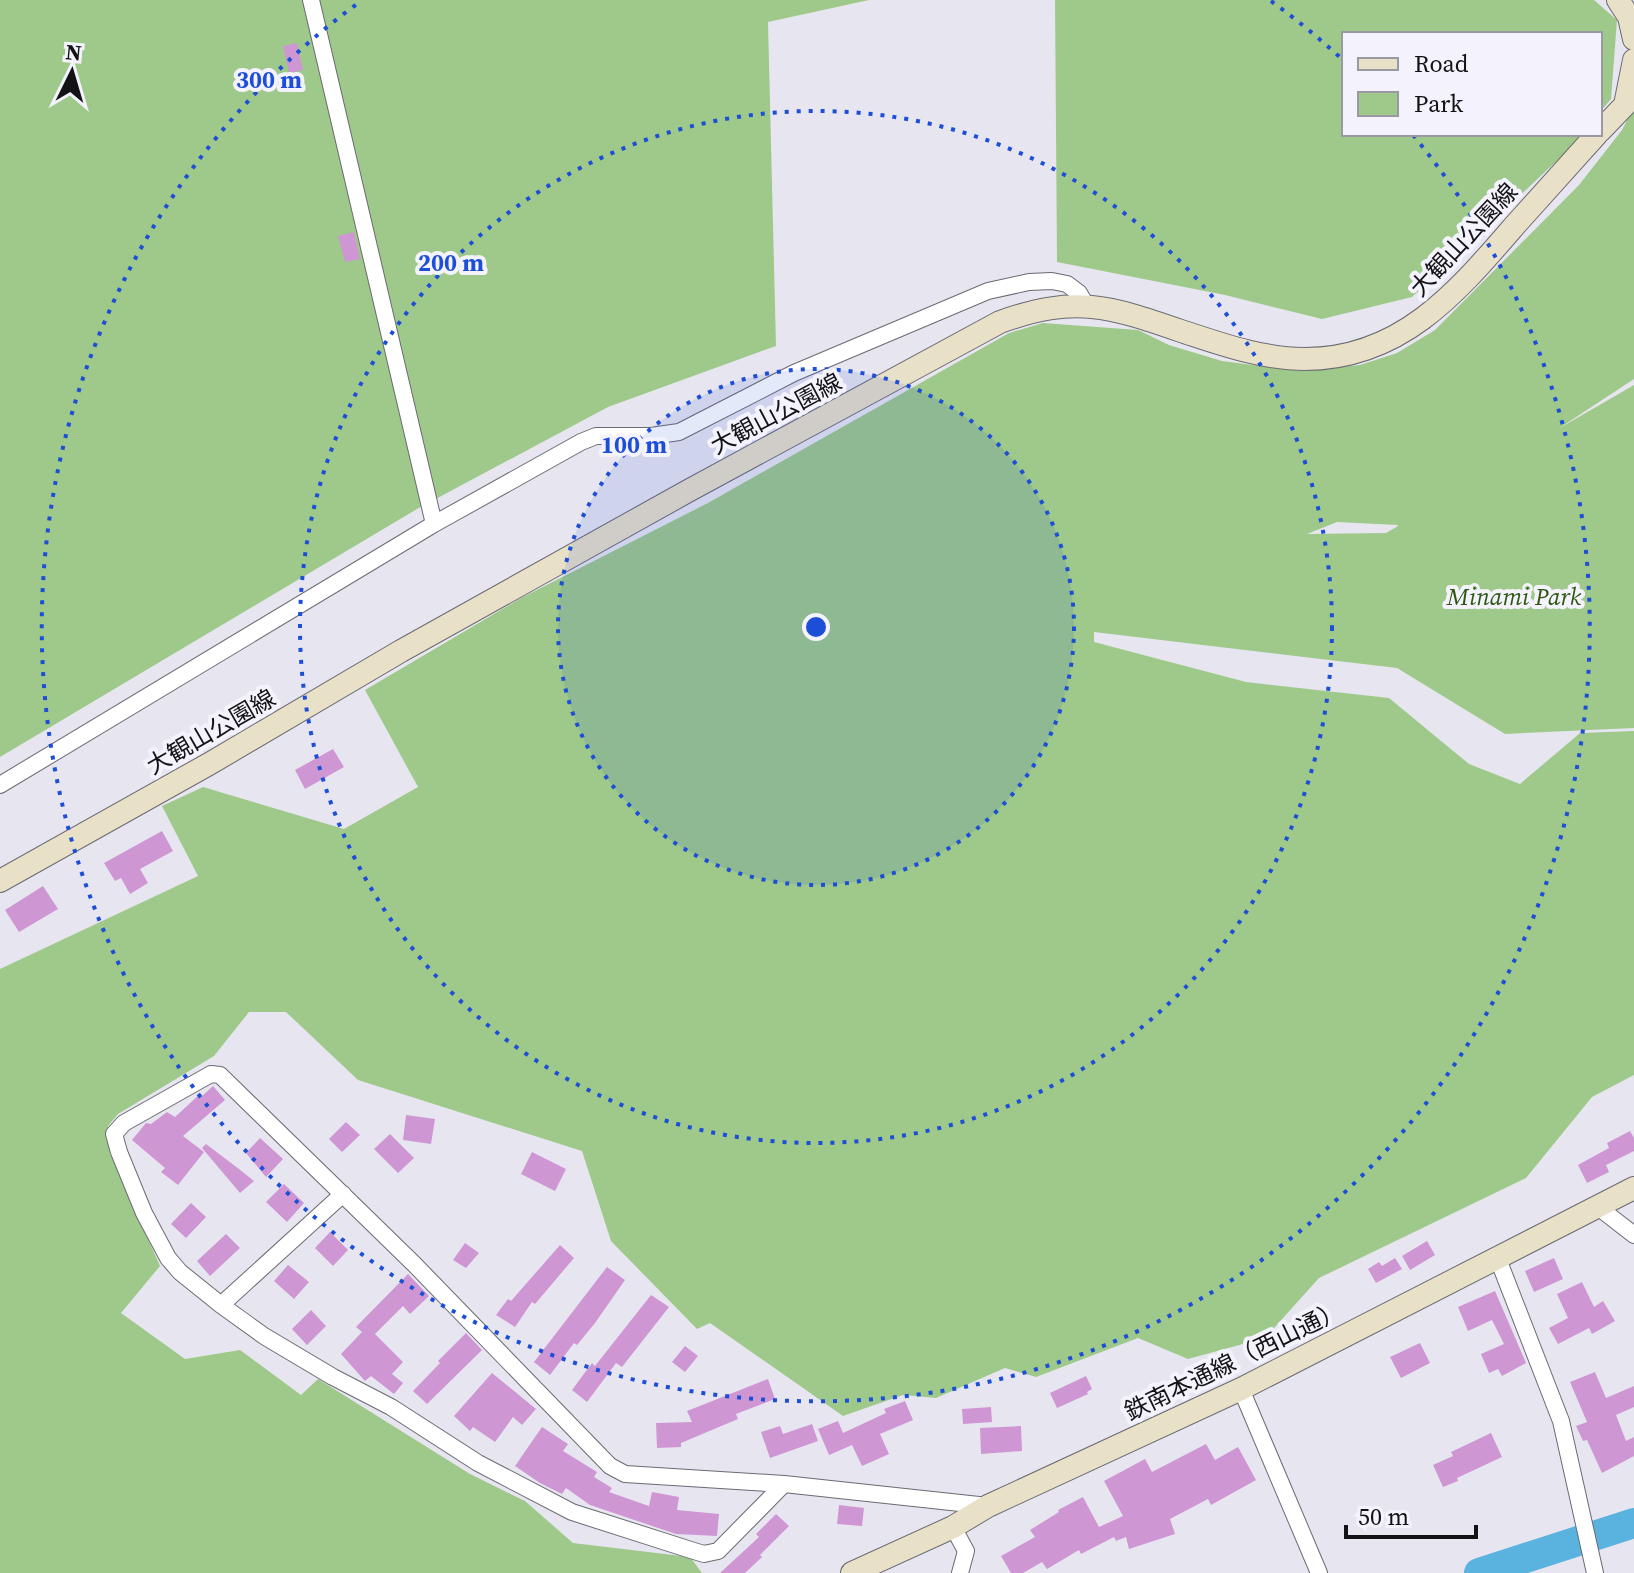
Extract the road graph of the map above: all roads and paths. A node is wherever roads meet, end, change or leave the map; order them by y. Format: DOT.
graph roads {
  1 [pos="311,0"];
  2 [pos="1618,0"];
  3 [pos="1634,39"];
  4 [pos="1634,60"];
  5 [pos="1602,129"];
  6 [pos="1595,136"];
  7 [pos="1086,305"];
  8 [pos="434,524"];
  9 [pos="0,785"];
  10 [pos="0,881"];
  11 [pos="1634,1188"];
  12 [pos="343,1194"];
  13 [pos="1598,1207"];
  14 [pos="1634,1235"];
  15 [pos="1498,1259"];
  16 [pos="221,1305"];
  17 [pos="1241,1389"];
  18 [pos="784,1484"];
  19 [pos="988,1506"];
  20 [pos="953,1527"];
  21 [pos="852,1573"];
  22 [pos="960,1573"];
  23 [pos="1319,1573"];
  24 [pos="1595,1573"];
  1 -- 8 [label="street"];
  2 -- 3 [label="main road"];
  4 -- 5 [label="main road"];
  6 -- 7 [label="main road, 大観山公園線"];
  7 -- 8 [label="street"];
  7 -- 10 [label="main road, 大観山公園線"];
  8 -- 9 [label="street"];
  11 -- 13 [label="main road, 鉄南本通線（西山通）"];
  12 -- 16 [label="street"];
  12 -- 16 [label="street"];
  12 -- 18 [label="street"];
  13 -- 14 [label="street"];
  13 -- 15 [label="main road, 鉄南本通線（西山通）"];
  15 -- 17 [label="main road, 鉄南本通線（西山通）"];
  15 -- 24 [label="street"];
  16 -- 18 [label="street"];
  17 -- 19 [label="main road, 鉄南本通線（西山通）"];
  17 -- 23 [label="street"];
  18 -- 19 [label="street"];
  19 -- 20 [label="main road, 鉄南本通線（西山通）"];
  20 -- 21 [label="main road, 鉄南本通線（西山通）"];
  20 -- 22 [label="street"];
}
